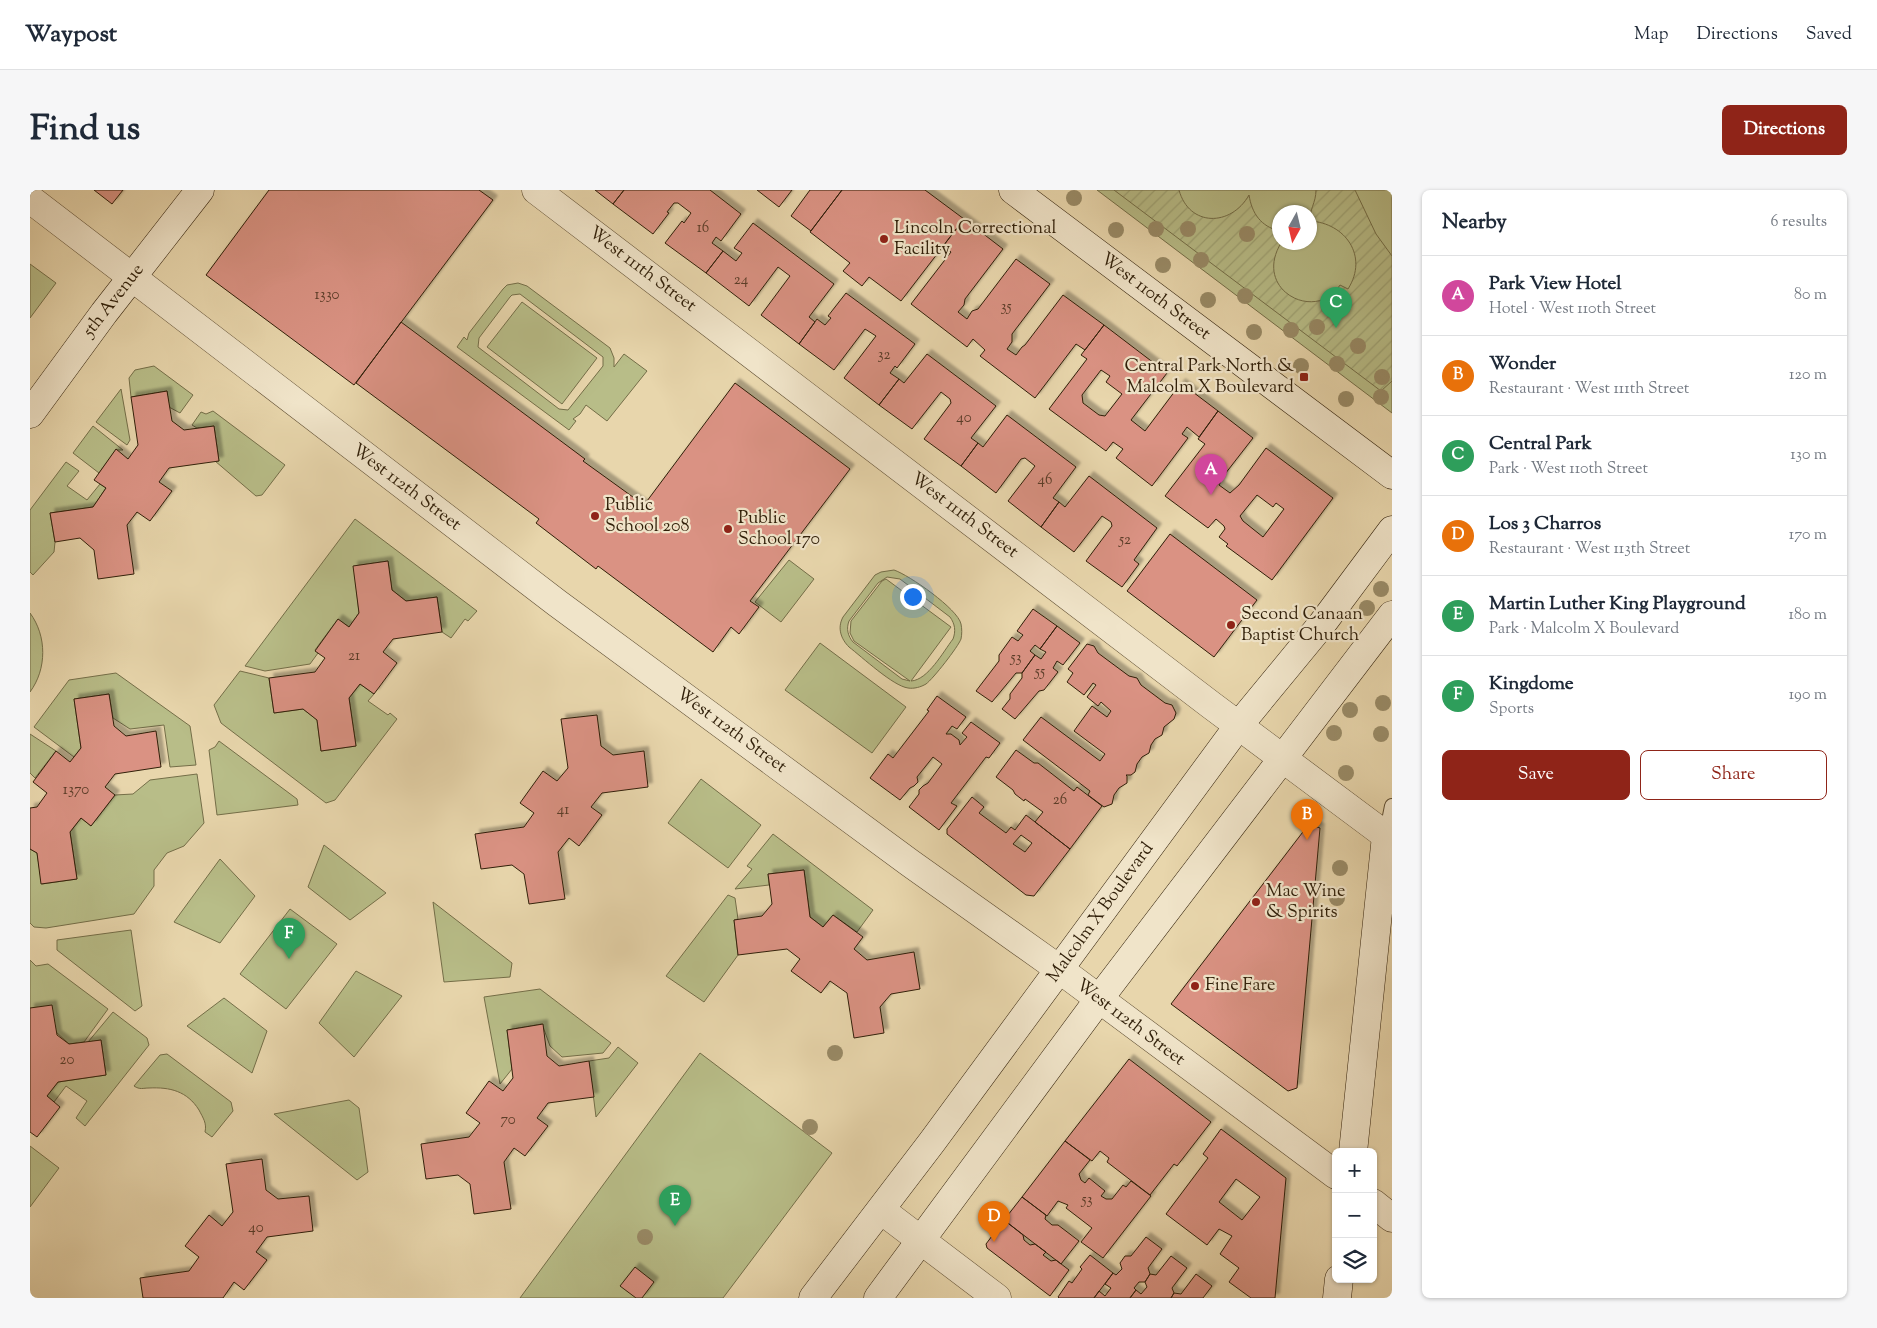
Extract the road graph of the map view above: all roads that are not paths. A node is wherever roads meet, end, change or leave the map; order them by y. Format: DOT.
graph roads {
  1 [pos="200,190"];
  2 [pos="536,190"];
  3 [pos="1013,190"];
  4 [pos="30,199"];
  5 [pos="133,276"];
  6 [pos="30,414"];
  7 [pos="1392,475"];
  8 [pos="1392,530"];
  9 [pos="1392,615"];
  10 [pos="1239,725"];
  11 [pos="1283,758"];
  12 [pos="1392,806"];
  13 [pos="1389,838"];
  14 [pos="1059,970"];
  15 [pos="1099,999"];
  16 [pos="1352,1148"];
  17 [pos="1332,1172"];
  18 [pos="1377,1206"];
  19 [pos="881,1210"];
  20 [pos="1392,1218"];
  21 [pos="921,1242"];
  22 [pos="1339,1283"];
  23 [pos="813,1298"];
  24 [pos="878,1298"];
  25 [pos="997,1298"];
  26 [pos="1337,1298"];
  1 -- 5 [label="street, 5th Avenue"];
  2 -- 10 [label="street, West 111th Street"];
  3 -- 7 [label="street, West 110th Street"];
  4 -- 5 [label="street, West 112th Street"];
  5 -- 6 [label="street, 5th Avenue"];
  5 -- 14 [label="street, West 112th Street"];
  8 -- 10 [label="street, Malcolm X Boulevard"];
  9 -- 11 [label="street"];
  10 -- 11 [label="street, West 111th Street"];
  10 -- 14 [label="street, Malcolm X Boulevard"];
  11 -- 13 [label="street, West 111th Street"];
  11 -- 15 [label="street"];
  12 -- 13 [label="lane"];
  13 -- 16 [label="street"];
  14 -- 15 [label="street, West 112th Street"];
  14 -- 19 [label="street, Malcolm X Boulevard"];
  15 -- 17 [label="street, West 112th Street"];
  15 -- 21 [label="street"];
  18 -- 20 [label="street"];
  19 -- 21 [label="street"];
  19 -- 23 [label="street, Malcolm X Boulevard"];
  21 -- 24 [label="street"];
  21 -- 25 [label="street"];
  22 -- 26 [label="street"];
}
